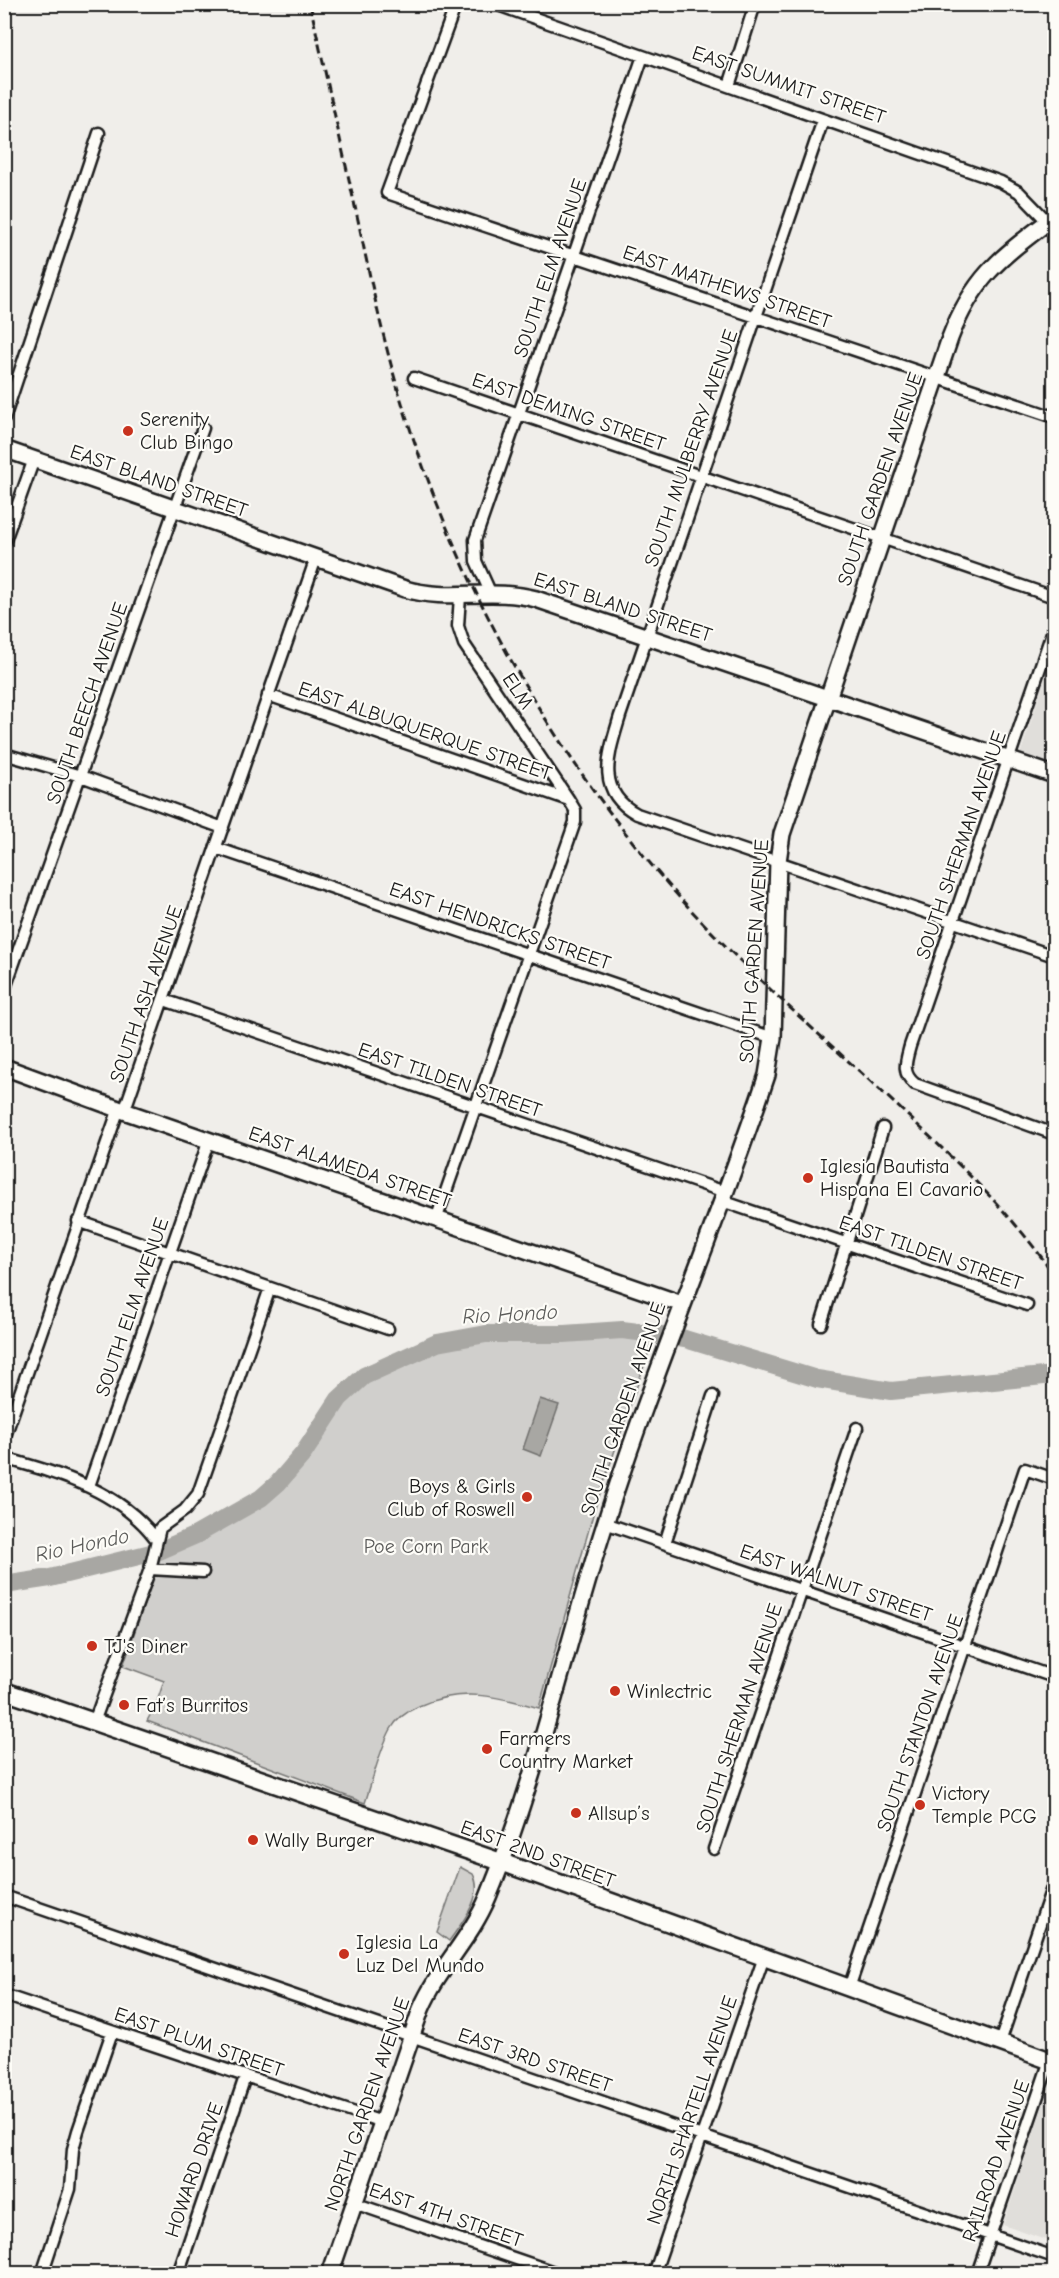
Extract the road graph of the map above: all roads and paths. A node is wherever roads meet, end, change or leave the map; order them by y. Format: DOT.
graph roads {
  1 [pos="456,4"];
  2 [pos="495,4"];
  3 [pos="755,4"];
  4 [pos="521,9"];
  5 [pos="643,56"];
  6 [pos="729,86"];
  7 [pos="823,120"];
  8 [pos="99,133"];
  9 [pos="1052,222"];
  10 [pos="574,255"];
  11 [pos="755,316"];
  12 [pos="937,377"];
  13 [pos="414,378"];
  14 [pos="519,414"];
  15 [pos="1054,417"];
  16 [pos="4,419"];
  17 [pos="204,428"];
  18 [pos="4,449"];
  19 [pos="34,459"];
  20 [pos="701,476"];
  21 [pos="175,508"];
  22 [pos="883,538"];
  23 [pos="4,543"];
  24 [pos="316,558"];
  25 [pos="490,594"];
  26 [pos="460,596"];
  27 [pos="1054,597"];
  28 [pos="1054,627"];
  29 [pos="646,636"];
  30 [pos="268,695"];
  31 [pos="828,698"];
  32 [pos="4,754"];
  33 [pos="1010,759"];
  34 [pos="1054,775"];
  35 [pos="81,776"];
  36 [pos="569,800"];
  37 [pos="223,828"];
  38 [pos="216,848"];
  39 [pos="778,861"];
  40 [pos="955,922"];
  41 [pos="528,955"];
  42 [pos="1054,956"];
  43 [pos="4,991"];
  44 [pos="164,1000"];
  45 [pos="773,1038"];
  46 [pos="4,1067"];
  47 [pos="476,1107"];
  48 [pos="121,1110"];
  49 [pos="883,1128"];
  50 [pos="1054,1134"];
  51 [pos="209,1140"];
  52 [pos="723,1197"];
  53 [pos="436,1220"];
  54 [pos="78,1221"];
  55 [pos="845,1243"];
  56 [pos="170,1252"];
  57 [pos="270,1288"];
  58 [pos="682,1304"];
  59 [pos="1027,1305"];
  60 [pos="820,1324"];
  61 [pos="388,1329"];
  62 [pos="713,1396"];
  63 [pos="857,1428"];
  64 [pos="4,1439"];
  65 [pos="4,1458"];
  66 [pos="1054,1479"];
  67 [pos="89,1486"];
  68 [pos="605,1523"];
  69 [pos="156,1541"];
  70 [pos="665,1543"];
  71 [pos="151,1565"];
  72 [pos="203,1572"];
  73 [pos="801,1590"];
  74 [pos="965,1646"];
  75 [pos="1054,1677"];
  76 [pos="560,1687"];
  77 [pos="4,1691"];
  78 [pos="94,1722"];
  79 [pos="714,1849"];
  80 [pos="501,1862"];
  81 [pos="1054,1882"];
  82 [pos="4,1896"];
  83 [pos="764,1957"];
  84 [pos="849,1988"];
  85 [pos="4,1995"];
  86 [pos="112,2032"];
  87 [pos="411,2035"];
  88 [pos="1000,2042"];
  89 [pos="1052,2061"];
  90 [pos="244,2077"];
  91 [pos="382,2122"];
  92 [pos="702,2137"];
  93 [pos="354,2203"];
  94 [pos="990,2235"];
  95 [pos="1054,2257"];
  96 [pos="42,2274"];
  97 [pos="178,2274"];
  98 [pos="330,2274"];
  99 [pos="560,2274"];
  100 [pos="654,2274"];
  101 [pos="977,2274"];
  1 -- 10 [label="street, EAST MATHEWS STREET"];
  2 -- 4 [label="street, EAST SUMMIT STREET"];
  3 -- 6 [label="street"];
  4 -- 5 [label="street, EAST SUMMIT STREET"];
  5 -- 6 [label="street, EAST SUMMIT STREET"];
  5 -- 10 [label="street, SOUTH ELM AVENUE"];
  6 -- 7 [label="street, EAST SUMMIT STREET"];
  7 -- 9 [label="street, EAST SUMMIT STREET"];
  7 -- 11 [label="street, SOUTH MULBERRY AVENUE"];
  8 -- 16 [label="street"];
  9 -- 12 [label="street, SOUTH GARDEN AVENUE"];
  10 -- 11 [label="street, EAST MATHEWS STREET"];
  10 -- 14 [label="street, SOUTH ELM AVENUE"];
  11 -- 12 [label="street, EAST MATHEWS STREET"];
  11 -- 20 [label="street, SOUTH MULBERRY AVENUE"];
  12 -- 15 [label="street, EAST MATHEWS STREET"];
  12 -- 22 [label="street, SOUTH GARDEN AVENUE"];
  13 -- 14 [label="street, EAST DEMING STREET"];
  14 -- 20 [label="street, EAST DEMING STREET"];
  14 -- 25 [label="street, SOUTH ELM AVENUE"];
  17 -- 21 [label="street, SOUTH BEECH AVENUE"];
  18 -- 19 [label="street, EAST BLAND STREET"];
  19 -- 21 [label="street, EAST BLAND STREET"];
  19 -- 23 [label="street"];
  20 -- 22 [label="street, EAST DEMING STREET"];
  20 -- 29 [label="street, SOUTH MULBERRY AVENUE"];
  21 -- 24 [label="street, EAST BLAND STREET"];
  21 -- 35 [label="street, SOUTH BEECH AVENUE"];
  22 -- 27 [label="street, EAST DEMING STREET"];
  22 -- 31 [label="street, SOUTH GARDEN AVENUE"];
  24 -- 26 [label="street, EAST BLAND STREET"];
  24 -- 30 [label="street, SOUTH ASH AVENUE"];
  25 -- 26 [label="street, EAST BLAND STREET"];
  25 -- 29 [label="street, EAST BLAND STREET"];
  26 -- 36 [label="street, ELM"];
  28 -- 33 [label="street, SOUTH SHERMAN AVENUE"];
  29 -- 31 [label="street, EAST BLAND STREET"];
  29 -- 39 [label="street, SOUTH MULBERRY AVENUE"];
  30 -- 36 [label="street, EAST ALBUQUERQUE STREET"];
  30 -- 37 [label="street, SOUTH ASH AVENUE"];
  31 -- 33 [label="street, EAST BLAND STREET"];
  31 -- 39 [label="street, SOUTH GARDEN AVENUE"];
  32 -- 35 [label="street"];
  33 -- 34 [label="street, EAST BLAND STREET"];
  33 -- 40 [label="street, SOUTH SHERMAN AVENUE"];
  35 -- 37 [label="street"];
  35 -- 43 [label="street, SOUTH BEECH AVENUE"];
  36 -- 41 [label="street"];
  37 -- 38 [label="street, SOUTH ASH AVENUE"];
  38 -- 41 [label="street, EAST HENDRICKS STREET"];
  38 -- 44 [label="street, SOUTH ASH AVENUE"];
  39 -- 40 [label="street"];
  39 -- 45 [label="street, SOUTH GARDEN AVENUE"];
  40 -- 42 [label="street"];
  40 -- 50 [label="street, SOUTH SHERMAN AVENUE"];
  41 -- 45 [label="street, EAST HENDRICKS STREET"];
  41 -- 47 [label="street"];
  44 -- 47 [label="street, EAST TILDEN STREET"];
  44 -- 48 [label="street, SOUTH ASH AVENUE"];
  45 -- 52 [label="street, SOUTH GARDEN AVENUE"];
  46 -- 48 [label="street, EAST ALAMEDA STREET"];
  47 -- 52 [label="street, EAST TILDEN STREET"];
  47 -- 53 [label="street"];
  48 -- 51 [label="street, EAST ALAMEDA STREET"];
  48 -- 54 [label="street, SOUTH ASH AVENUE"];
  49 -- 55 [label="street"];
  51 -- 53 [label="street, EAST ALAMEDA STREET"];
  51 -- 56 [label="street, SOUTH ELM AVENUE"];
  52 -- 55 [label="street, EAST TILDEN STREET"];
  52 -- 58 [label="street, SOUTH GARDEN AVENUE"];
  53 -- 58 [label="street, EAST ALAMEDA STREET"];
  54 -- 56 [label="street"];
  54 -- 64 [label="street, SOUTH ASH AVENUE"];
  55 -- 59 [label="street, EAST TILDEN STREET"];
  55 -- 60 [label="street"];
  56 -- 57 [label="street"];
  56 -- 67 [label="street, SOUTH ELM AVENUE"];
  57 -- 61 [label="street"];
  57 -- 69 [label="street"];
  58 -- 68 [label="street, SOUTH GARDEN AVENUE"];
  62 -- 70 [label="street"];
  63 -- 73 [label="street, SOUTH SHERMAN AVENUE"];
  65 -- 67 [label="street"];
  66 -- 74 [label="street, SOUTH STANTON AVENUE"];
  67 -- 69 [label="street"];
  68 -- 70 [label="street, EAST WALNUT STREET"];
  68 -- 76 [label="street, SOUTH GARDEN AVENUE"];
  69 -- 71 [label="street"];
  70 -- 73 [label="street, EAST WALNUT STREET"];
  71 -- 72 [label="street"];
  71 -- 78 [label="street"];
  73 -- 74 [label="street, EAST WALNUT STREET"];
  73 -- 79 [label="street, SOUTH SHERMAN AVENUE"];
  74 -- 75 [label="street, EAST WALNUT STREET"];
  74 -- 84 [label="street, SOUTH STANTON AVENUE"];
  76 -- 80 [label="street, NORTH GARDEN AVENUE"];
  77 -- 78 [label="main road, EAST 2ND STREET"];
  78 -- 80 [label="main road, EAST 2ND STREET"];
  80 -- 83 [label="main road, EAST 2ND STREET"];
  80 -- 87 [label="street, NORTH GARDEN AVENUE"];
  81 -- 88 [label="street"];
  82 -- 87 [label="street, EAST 3RD STREET"];
  83 -- 84 [label="main road, EAST 2ND STREET"];
  83 -- 92 [label="street, NORTH SHARTELL AVENUE"];
  84 -- 88 [label="main road, EAST 2ND STREET"];
  85 -- 86 [label="street, EAST PLUM STREET"];
  86 -- 90 [label="street, EAST PLUM STREET"];
  86 -- 96 [label="street"];
  87 -- 91 [label="street, NORTH GARDEN AVENUE"];
  87 -- 92 [label="street, EAST 3RD STREET"];
  88 -- 89 [label="main road, EAST 2ND STREET"];
  89 -- 94 [label="street, RAILROAD AVENUE"];
  90 -- 91 [label="street, EAST PLUM STREET"];
  90 -- 97 [label="street, HOWARD DRIVE"];
  91 -- 93 [label="street, NORTH GARDEN AVENUE"];
  92 -- 94 [label="street, EAST 3RD STREET"];
  92 -- 100 [label="street, NORTH SHARTELL AVENUE"];
  93 -- 98 [label="street, NORTH GARDEN AVENUE"];
  93 -- 99 [label="street, EAST 4TH STREET"];
  94 -- 95 [label="street, EAST 3RD STREET"];
  94 -- 101 [label="street, RAILROAD AVENUE"];
}
